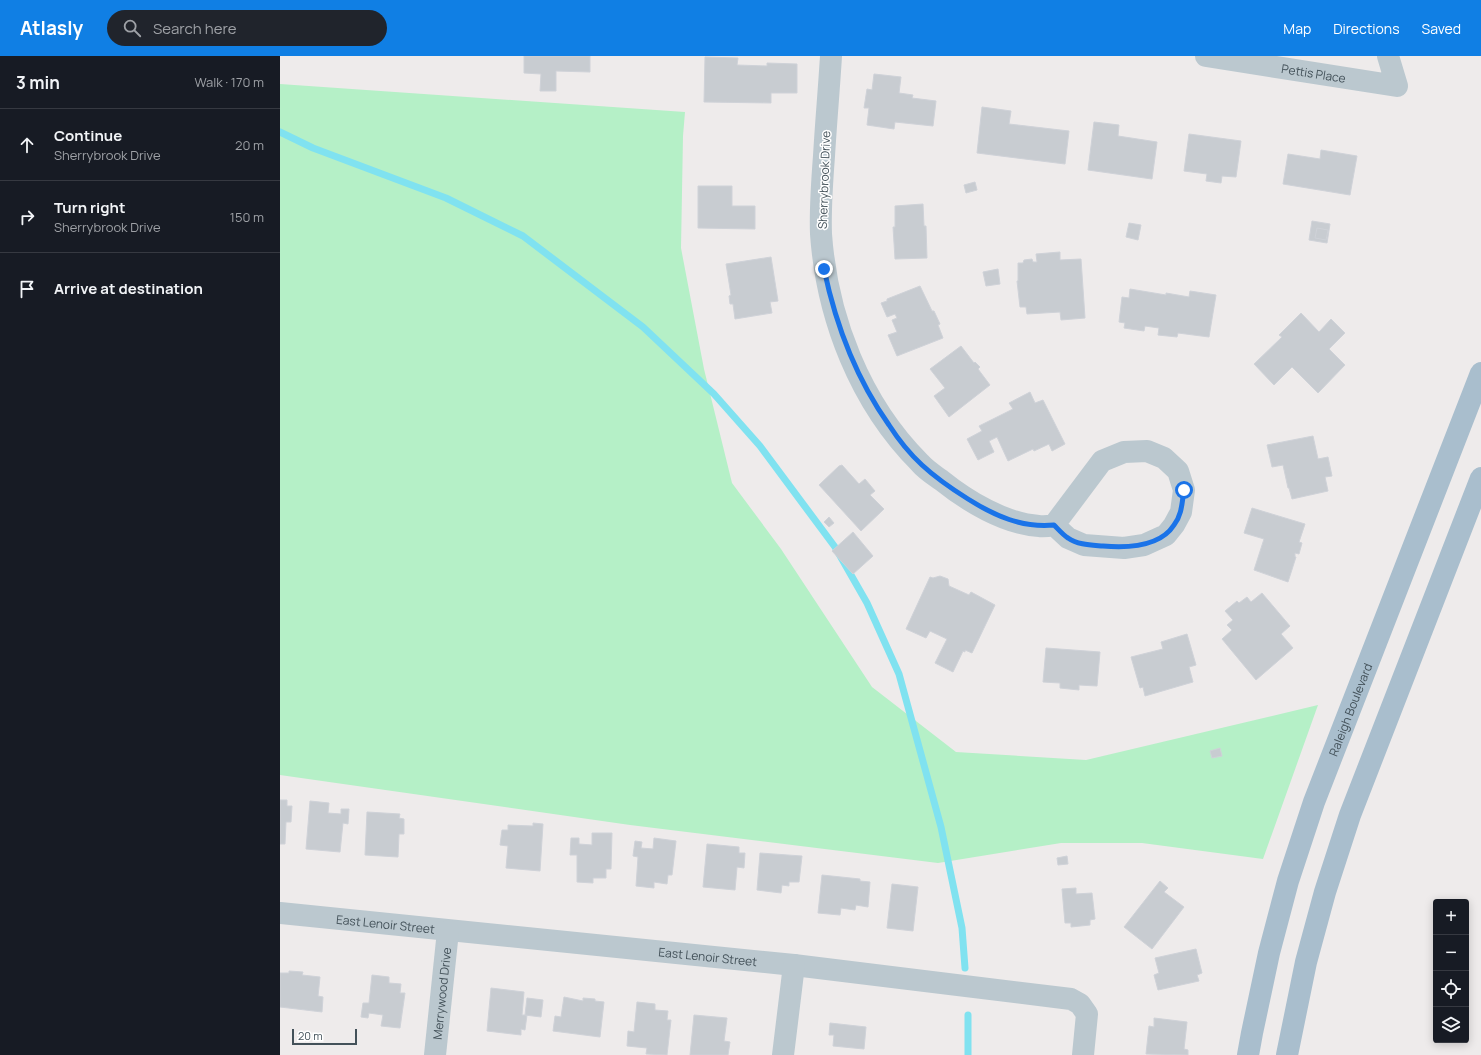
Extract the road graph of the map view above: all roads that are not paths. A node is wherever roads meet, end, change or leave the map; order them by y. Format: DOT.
graph roads {
  1 [pos="831,56"];
  2 [pos="1206,56"];
  3 [pos="1388,56"];
  4 [pos="1481,373"];
  5 [pos="1481,478"];
  6 [pos="1054,525"];
  7 [pos="280,913"];
  8 [pos="448,931"];
  9 [pos="794,965"];
  10 [pos="435,1055"];
  11 [pos="783,1055"];
  12 [pos="1083,1055"];
  13 [pos="1248,1055"];
  14 [pos="1287,1055"];
  1 -- 6 [label="street, Sherrybrook Drive"];
  2 -- 3 [label="street, Pettis Place"];
  4 -- 13 [label="main road, Raleigh Boulevard"];
  5 -- 14 [label="main road"];
  6 -- 6 [label="street"];
  7 -- 8 [label="street, East Lenoir Street"];
  8 -- 9 [label="street, East Lenoir Street"];
  8 -- 10 [label="street, Merrywood Drive"];
  9 -- 11 [label="street"];
  9 -- 12 [label="street, East Lenoir Street"];
}
